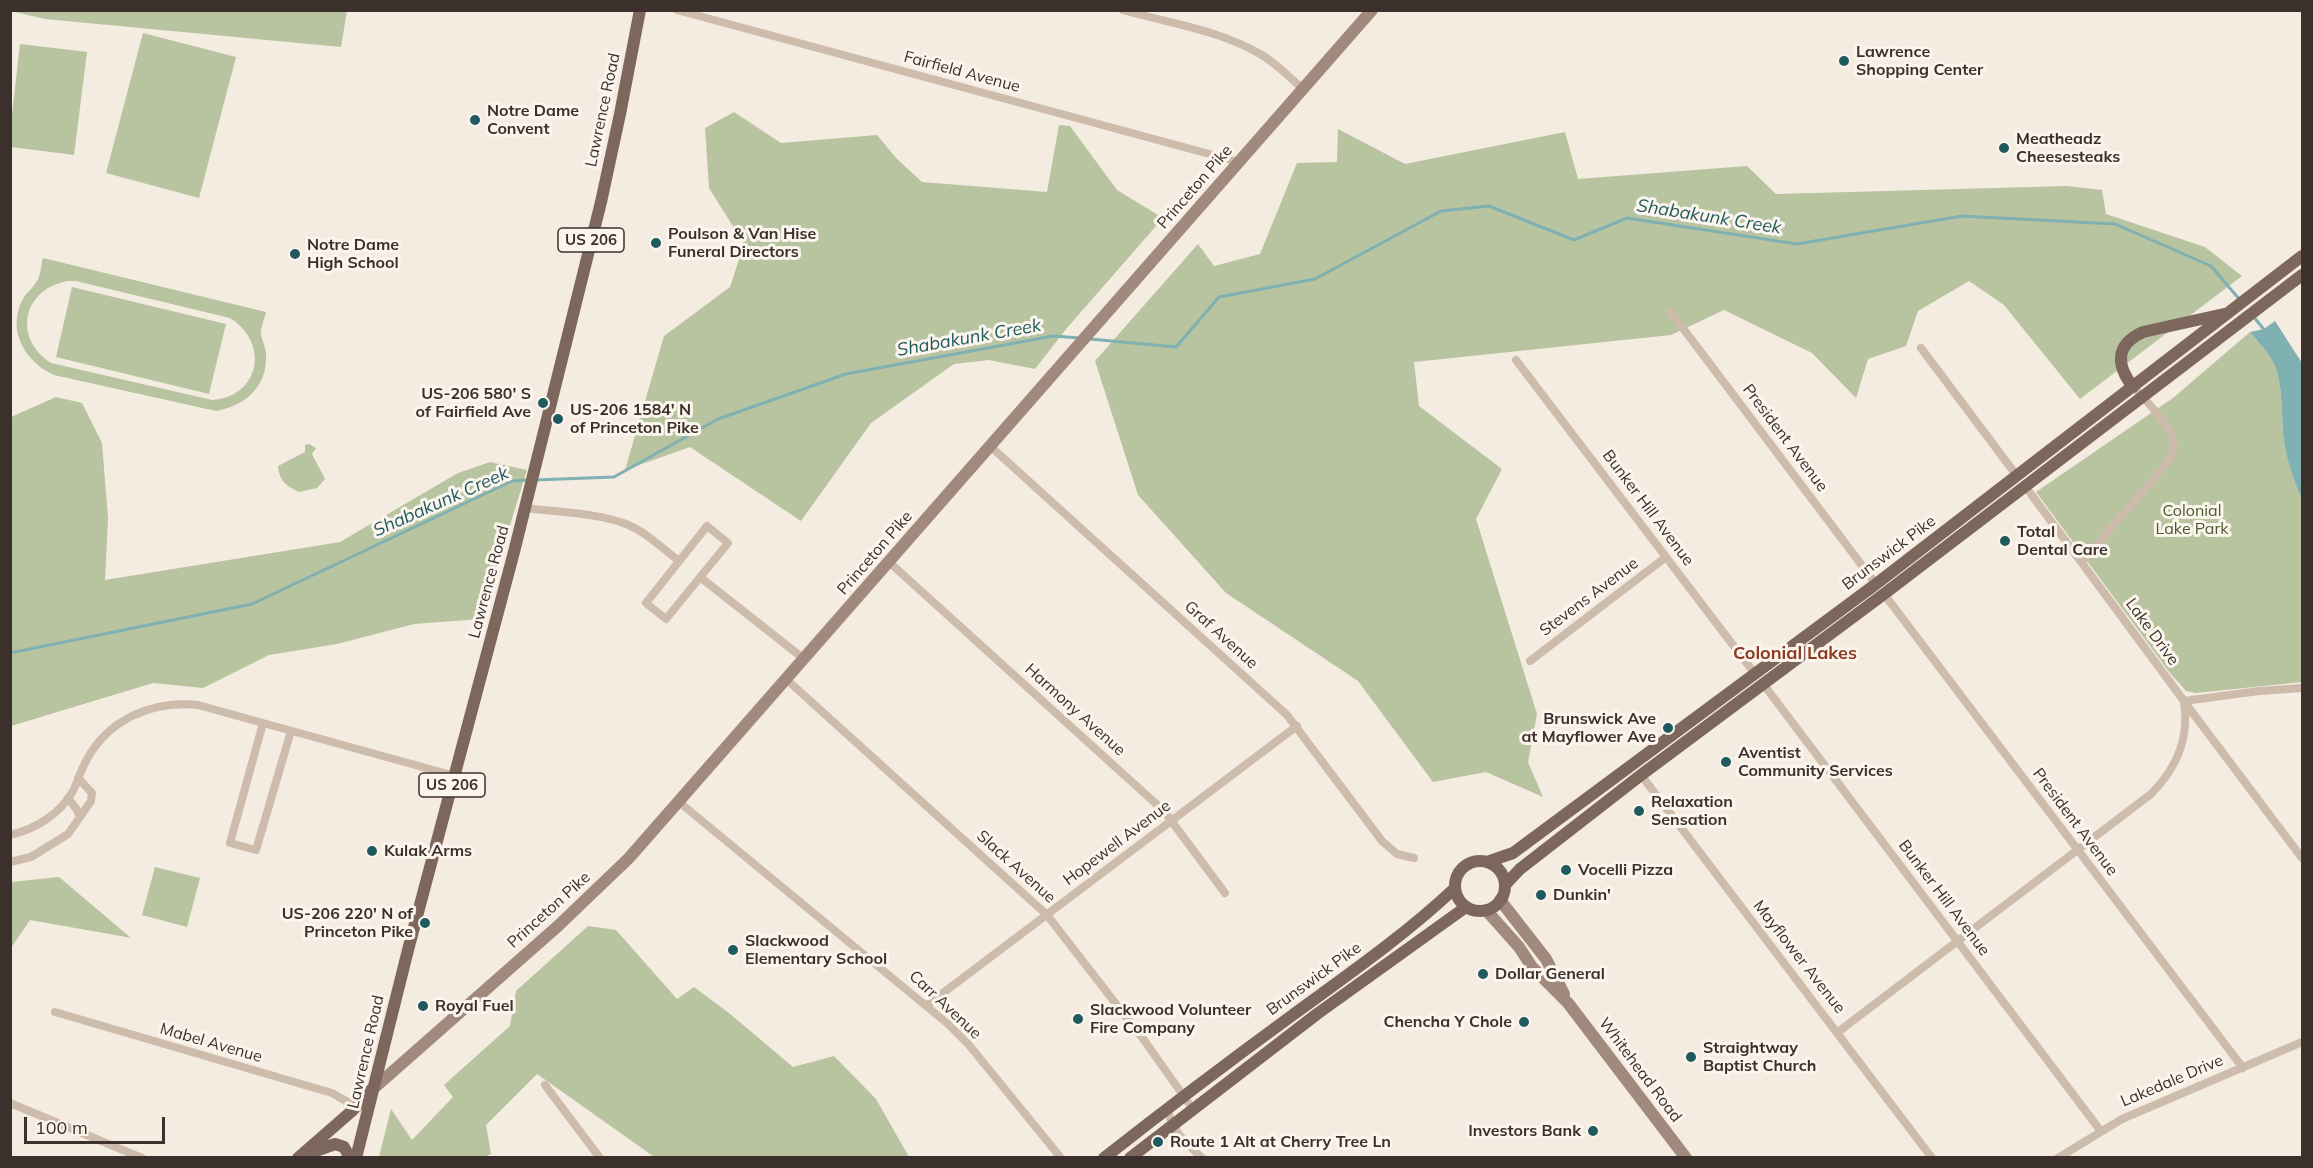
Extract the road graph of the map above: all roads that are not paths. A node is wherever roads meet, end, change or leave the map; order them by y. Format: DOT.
graph roads {
  1 [pos="639,10"];
  2 [pos="677,10"];
  3 [pos="1123,10"];
  4 [pos="1372,10"];
  5 [pos="1304,89"];
  6 [pos="1239,162"];
  7 [pos="2302,256"];
  8 [pos="2302,275"];
  9 [pos="2231,310"];
  10 [pos="1670,311"];
  11 [pos="1922,348"];
  12 [pos="1516,360"];
  13 [pos="2133,387"];
  14 [pos="2143,397"];
  15 [pos="990,446"];
  16 [pos="2017,476"];
  17 [pos="2025,486"];
  18 [pos="525,508"];
  19 [pos="1666,557"];
  20 [pos="679,561"];
  21 [pos="889,562"];
  22 [pos="2082,562"];
  23 [pos="700,578"];
  24 [pos="1876,584"];
  25 [pos="1884,594"];
  26 [pos="804,659"];
  27 [pos="1530,661"];
  28 [pos="1755,674"];
  29 [pos="786,679"];
  30 [pos="1764,685"];
  31 [pos="2302,688"];
  32 [pos="2184,701"];
  33 [pos="263,723"];
  34 [pos="1297,726"];
  35 [pos="291,731"];
  36 [pos="1641,775"];
  37 [pos="454,776"];
  38 [pos="78,778"];
  39 [pos="68,798"];
  40 [pos="679,802"];
  41 [pos="80,817"];
  42 [pos="1172,820"];
  43 [pos="10,835"];
  44 [pos="2078,850"];
  45 [pos="1414,858"];
  46 [pos="2302,858"];
  47 [pos="10,862"];
  48 [pos="1487,862"];
  49 [pos="1505,885"];
  50 [pos="1455,888"];
  51 [pos="1225,893"];
  52 [pos="1500,900"];
  53 [pos="1466,907"];
  54 [pos="1486,909"];
  55 [pos="1047,915"];
  56 [pos="1957,941"];
  57 [pos="1309,1003"];
  58 [pos="1569,1003"];
  59 [pos="927,1005"];
  60 [pos="55,1012"];
  61 [pos="1317,1014"];
  62 [pos="1838,1032"];
  63 [pos="2302,1042"];
  64 [pos="2243,1068"];
  65 [pos="545,1085"];
  66 [pos="374,1088"];
  67 [pos="1183,1095"];
  68 [pos="10,1103"];
  69 [pos="356,1107"];
  70 [pos="1167,1108"];
  71 [pos="1192,1108"];
  72 [pos="1172,1125"];
  73 [pos="2100,1130"];
  74 [pos="142,1158"];
  75 [pos="300,1158"];
  76 [pos="350,1158"];
  77 [pos="356,1158"];
  78 [pos="600,1158"];
  79 [pos="1060,1158"];
  80 [pos="1104,1158"];
  81 [pos="1130,1158"];
  82 [pos="1202,1158"];
  83 [pos="1686,1158"];
  84 [pos="1932,1158"];
  85 [pos="2058,1158"];
  1 -- 18 [label="main road, Lawrence Road / US 206"];
  2 -- 6 [label="street, Fairfield Avenue"];
  3 -- 5 [label="street"];
  4 -- 5 [label="main road, Princeton Pike"];
  5 -- 6 [label="main road, Princeton Pike"];
  6 -- 15 [label="main road, Princeton Pike"];
  7 -- 9 [label="main road, Brunswick Pike"];
  8 -- 14 [label="main road, Brunswick Pike"];
  9 -- 13 [label="main road, Brunswick Pike"];
  9 -- 13 [label="main road"];
  10 -- 24 [label="street, President Avenue"];
  11 -- 16 [label="street"];
  12 -- 19 [label="street, Bunker Hill Avenue"];
  13 -- 14 [label="street"];
  13 -- 16 [label="main road, Brunswick Pike"];
  14 -- 17 [label="main road, Brunswick Pike"];
  14 -- 22 [label="street"];
  15 -- 21 [label="main road, Princeton Pike"];
  15 -- 34 [label="street, Graf Avenue"];
  16 -- 24 [label="main road, Brunswick Pike"];
  17 -- 22 [label="street, Lake Drive"];
  17 -- 25 [label="main road, Brunswick Pike"];
  18 -- 20 [label="street"];
  18 -- 37 [label="main road, Lawrence Road / US 206"];
  19 -- 27 [label="street, Stevens Avenue"];
  19 -- 28 [label="street, Bunker Hill Avenue"];
  20 -- 23 [label="street"];
  20 -- 23 [label="street"];
  21 -- 26 [label="main road, Princeton Pike"];
  21 -- 42 [label="street, Harmony Avenue"];
  22 -- 32 [label="street, Lake Drive"];
  23 -- 26 [label="street"];
  24 -- 28 [label="main road, Brunswick Pike"];
  25 -- 30 [label="main road, Brunswick Pike"];
  25 -- 44 [label="street, President Avenue"];
  26 -- 29 [label="main road, Princeton Pike"];
  28 -- 48 [label="main road, Brunswick Pike"];
  29 -- 40 [label="main road, Princeton Pike"];
  29 -- 55 [label="street, Slack Avenue"];
  30 -- 36 [label="main road, Brunswick Pike"];
  30 -- 56 [label="street, Bunker Hill Avenue"];
  31 -- 32 [label="street"];
  32 -- 44 [label="street"];
  32 -- 46 [label="street, Lake Drive"];
  33 -- 35 [label="street"];
  33 -- 35 [label="street"];
  33 -- 38 [label="street"];
  34 -- 42 [label="street, Hopewell Avenue"];
  34 -- 45 [label="street, Graf Avenue"];
  35 -- 37 [label="street"];
  36 -- 49 [label="main road, Brunswick Pike"];
  36 -- 62 [label="street, Mayflower Avenue"];
  37 -- 66 [label="main road, Lawrence Road / US 206"];
  38 -- 39 [label="street"];
  38 -- 41 [label="street"];
  39 -- 41 [label="street"];
  39 -- 43 [label="street"];
  40 -- 59 [label="street, Carr Avenue"];
  40 -- 66 [label="main road, Princeton Pike"];
  41 -- 47 [label="street"];
  42 -- 51 [label="street, Harmony Avenue"];
  42 -- 55 [label="street, Hopewell Avenue"];
  44 -- 56 [label="street"];
  44 -- 64 [label="street, President Avenue"];
  48 -- 49 [label="main road"];
  48 -- 50 [label="main road"];
  49 -- 52 [label="main road"];
  50 -- 53 [label="main road"];
  50 -- 57 [label="main road, Brunswick Pike"];
  52 -- 54 [label="main road"];
  52 -- 58 [label="main road, Whitehead Road"];
  53 -- 54 [label="main road"];
  53 -- 61 [label="main road, Brunswick Pike"];
  54 -- 58 [label="main road, Whitehead Road"];
  55 -- 59 [label="street, Hopewell Avenue"];
  55 -- 67 [label="street, Slack Avenue"];
  56 -- 62 [label="street"];
  56 -- 73 [label="street, Bunker Hill Avenue"];
  57 -- 61 [label="street"];
  57 -- 67 [label="main road, Brunswick Pike"];
  58 -- 83 [label="main road, Whitehead Road"];
  59 -- 79 [label="street, Carr Avenue"];
  60 -- 69 [label="street, Mabel Avenue"];
  61 -- 71 [label="main road, Brunswick Pike"];
  62 -- 84 [label="street, Mayflower Avenue"];
  63 -- 64 [label="street, Lakedale Drive"];
  64 -- 73 [label="street, Lakedale Drive"];
  65 -- 78 [label="street"];
  66 -- 69 [label="main road, US 206"];
  66 -- 77 [label="main road, Lawrence Road / US 206"];
  67 -- 70 [label="main road, Brunswick Pike"];
  67 -- 71 [label="street, Slack Avenue"];
  68 -- 74 [label="street"];
  69 -- 75 [label="main road, US 206"];
  70 -- 72 [label="street"];
  70 -- 80 [label="main road, Brunswick Pike"];
  71 -- 72 [label="main road, Brunswick Pike"];
  72 -- 81 [label="main road, Brunswick Pike"];
  72 -- 82 [label="street"];
  73 -- 85 [label="street, Lakedale Drive"];
  75 -- 76 [label="main road"];
}
